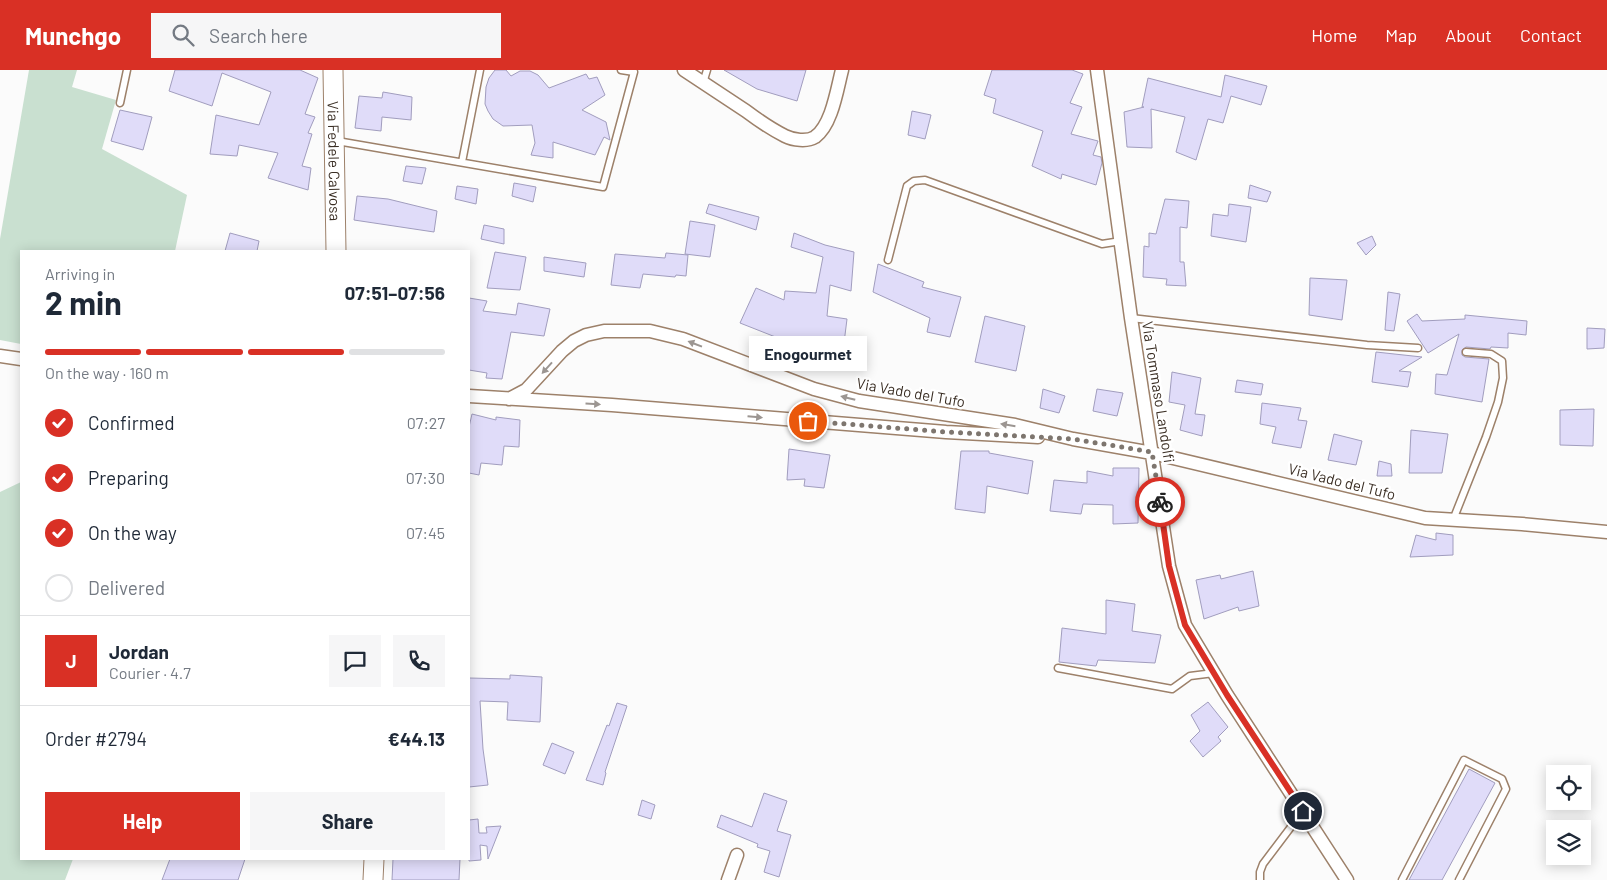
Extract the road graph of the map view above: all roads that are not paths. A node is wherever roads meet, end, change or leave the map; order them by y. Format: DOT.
graph roads {
  1 [pos="127,70"];
  2 [pos="333,70"];
  3 [pos="480,70"];
  4 [pos="621,70"];
  5 [pos="684,70"];
  6 [pos="707,70"];
  7 [pos="842,70"];
  8 [pos="1097,70"];
  9 [pos="703,83"];
  10 [pos="120,103"];
  11 [pos="334,140"];
  12 [pos="462,162"];
  13 [pos="1121,241"];
  14 [pos="336,250"];
  15 [pos="888,260"];
  16 [pos="1131,318"];
  17 [pos="1418,348"];
  18 [pos="1466,352"];
  19 [pos="0,356"];
  20 [pos="20,360"];
  21 [pos="470,396"];
  22 [pos="509,400"];
  23 [pos="1073,439"];
  24 [pos="1152,452"];
  25 [pos="1453,520"];
  26 [pos="1607,532"];
  27 [pos="1058,668"];
  28 [pos="1214,673"];
  29 [pos="1303,811"];
  30 [pos="737,855"];
  31 [pos="374,860"];
  32 [pos="373,880"];
  33 [pos="728,880"];
  34 [pos="1260,880"];
  35 [pos="1347,880"];
  36 [pos="1402,880"];
  37 [pos="1459,880"];
  1 -- 10 [label="lane"];
  2 -- 11 [label="main road, Via Fedele Calvosa"];
  3 -- 12 [label="lane"];
  4 -- 12 [label="lane"];
  5 -- 9 [label="street"];
  6 -- 9 [label="lane"];
  7 -- 9 [label="street"];
  8 -- 13 [label="street, Via Tommaso Landolfi"];
  11 -- 12 [label="lane"];
  11 -- 14 [label="main road, Via Fedele Calvosa"];
  13 -- 15 [label="lane"];
  13 -- 16 [label="street, Via Tommaso Landolfi"];
  16 -- 17 [label="lane"];
  16 -- 24 [label="street, Via Tommaso Landolfi"];
  18 -- 25 [label="lane"];
  19 -- 20 [label="street"];
  21 -- 22 [label="street, Via Vado del Tufo"];
  22 -- 23 [label="street, Via Vado del Tufo, one-way"];
  23 -- 22 [label="street, Via Vado del Tufo, one-way"];
  23 -- 24 [label="street, Via Vado del Tufo"];
  24 -- 25 [label="street, Via Vado del Tufo"];
  24 -- 28 [label="street, Via Tommaso Landolfi"];
  25 -- 26 [label="street, Via Vado del Tufo"];
  27 -- 28 [label="lane"];
  28 -- 29 [label="street, Via Tommaso Landolfi"];
  29 -- 34 [label="lane"];
  29 -- 35 [label="street, Via Tommaso Landolfi"];
  30 -- 33 [label="street"];
  31 -- 32 [label="main road"];
  36 -- 37 [label="lane"];
}
